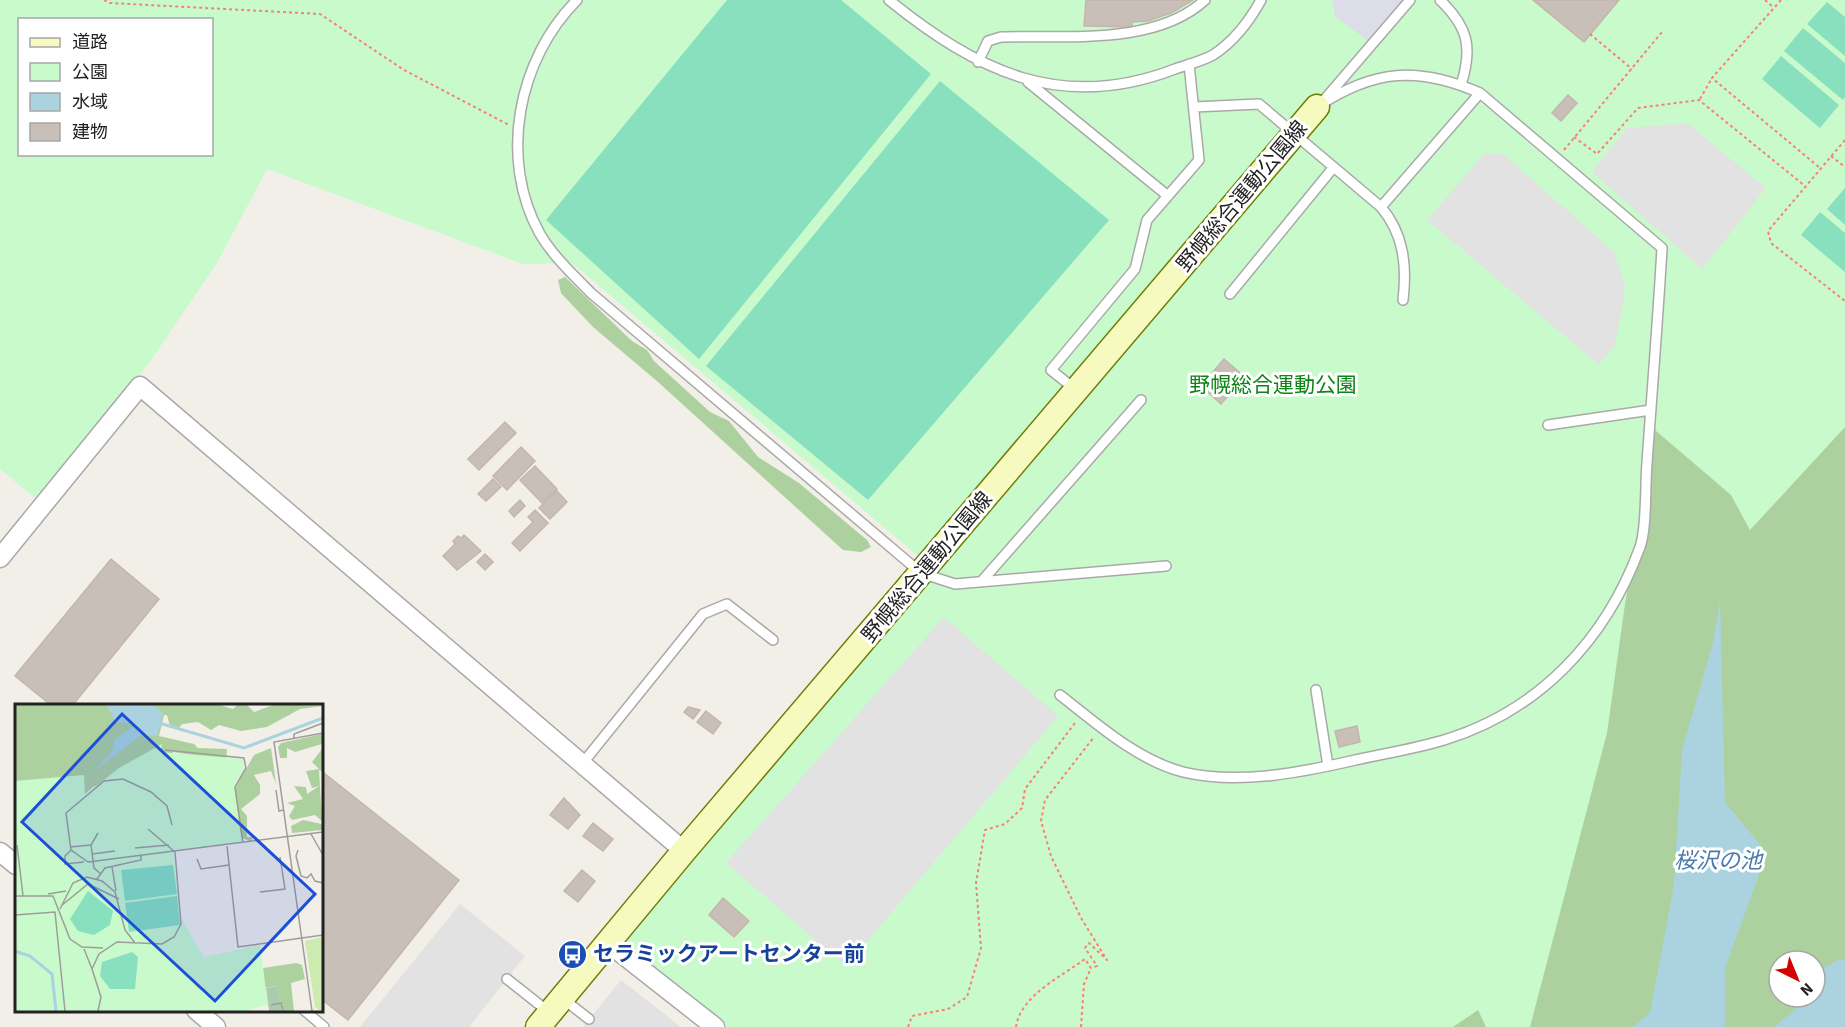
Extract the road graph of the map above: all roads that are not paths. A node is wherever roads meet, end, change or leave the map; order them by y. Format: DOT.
graph roads {
  1 [pos="577,0"];
  2 [pos="889,0"];
  3 [pos="1204,0"];
  4 [pos="1261,0"];
  5 [pos="1410,0"];
  6 [pos="1440,0"];
  7 [pos="978,62"];
  8 [pos="1189,64"];
  9 [pos="1023,78"];
  10 [pos="1461,85"];
  11 [pos="1480,93"];
  12 [pos="1194,106"];
  13 [pos="1317,107"];
  14 [pos="1294,134"];
  15 [pos="1333,168"];
  16 [pos="1168,196"];
  17 [pos="1381,207"];
  18 [pos="1230,294"];
  19 [pos="1403,300"];
  20 [pos="1076,391"];
  21 [pos="1141,400"];
  22 [pos="1651,410"];
  23 [pos="1548,425"];
  24 [pos="0,558"];
  25 [pos="1166,566"];
  26 [pos="921,573"];
  27 [pos="981,582"];
  28 [pos="772,640"];
  29 [pos="1316,690"];
  30 [pos="1060,695"];
  31 [pos="582,764"];
  32 [pos="1328,766"];
  33 [pos="684,851"];
  34 [pos="0,852"];
  35 [pos="15,864"];
  36 [pos="608,943"];
  37 [pos="507,979"];
  38 [pos="197,1012"];
  39 [pos="305,1012"];
  40 [pos="550,1013"];
  41 [pos="589,1019"];
  42 [pos="216,1027"];
  43 [pos="324,1027"];
  44 [pos="715,1027"];
  1 -- 26 [label="lane"];
  2 -- 7 [label="lane"];
  3 -- 7 [label="lane"];
  4 -- 8 [label="lane"];
  5 -- 13 [label="lane"];
  6 -- 10 [label="lane"];
  7 -- 9 [label="lane"];
  8 -- 9 [label="lane"];
  8 -- 12 [label="lane"];
  9 -- 16 [label="lane"];
  10 -- 11 [label="lane"];
  10 -- 13 [label="lane"];
  11 -- 17 [label="lane"];
  11 -- 22 [label="lane"];
  12 -- 14 [label="lane"];
  12 -- 16 [label="lane"];
  13 -- 14 [label="main road, 野幌総合運動公園線"];
  14 -- 15 [label="lane"];
  14 -- 20 [label="main road, 野幌総合運動公園線"];
  15 -- 17 [label="lane"];
  15 -- 18 [label="lane"];
  16 -- 20 [label="lane"];
  17 -- 19 [label="lane"];
  20 -- 26 [label="main road, 野幌総合運動公園線"];
  21 -- 27 [label="lane"];
  22 -- 23 [label="lane"];
  22 -- 32 [label="lane"];
  24 -- 31 [label="street"];
  25 -- 27 [label="lane"];
  26 -- 27 [label="lane"];
  26 -- 33 [label="main road, 野幌総合運動公園線"];
  28 -- 31 [label="lane"];
  29 -- 32 [label="lane"];
  30 -- 32 [label="lane"];
  31 -- 33 [label="street"];
  33 -- 36 [label="main road, 野幌総合運動公園線"];
  34 -- 35 [label="street"];
  36 -- 40 [label="main road, 野幌総合運動公園線"];
  36 -- 44 [label="street"];
  37 -- 40 [label="lane"];
  38 -- 42 [label="street"];
  39 -- 43 [label="lane"];
  40 -- 41 [label="lane"];
}
